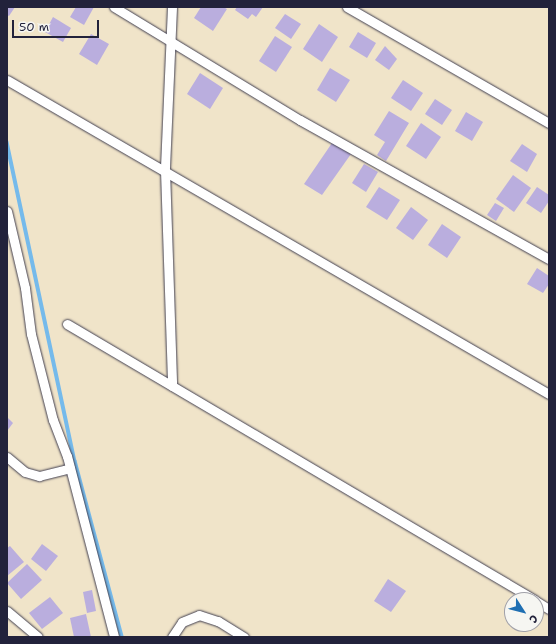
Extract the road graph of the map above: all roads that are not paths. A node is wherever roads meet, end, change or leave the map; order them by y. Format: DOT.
graph roads {
  1 [pos="114,7"];
  2 [pos="172,7"];
  3 [pos="347,7"];
  4 [pos="172,41"];
  5 [pos="7,80"];
  6 [pos="549,123"];
  7 [pos="165,170"];
  8 [pos="7,211"];
  9 [pos="549,259"];
  10 [pos="67,324"];
  11 [pos="172,386"];
  12 [pos="549,394"];
  13 [pos="7,457"];
  14 [pos="70,468"];
  15 [pos="521,592"];
  16 [pos="7,611"];
  17 [pos="38,637"];
  18 [pos="114,637"];
  19 [pos="172,637"];
  20 [pos="244,637"];
  1 -- 4 [label="street"];
  2 -- 4 [label="street"];
  3 -- 6 [label="street"];
  4 -- 7 [label="street"];
  4 -- 9 [label="street"];
  5 -- 7 [label="street"];
  7 -- 11 [label="street"];
  7 -- 12 [label="street"];
  8 -- 14 [label="street"];
  10 -- 11 [label="street"];
  11 -- 15 [label="street"];
  13 -- 14 [label="street"];
  14 -- 18 [label="street"];
  16 -- 17 [label="street"];
  19 -- 20 [label="street"];
}
